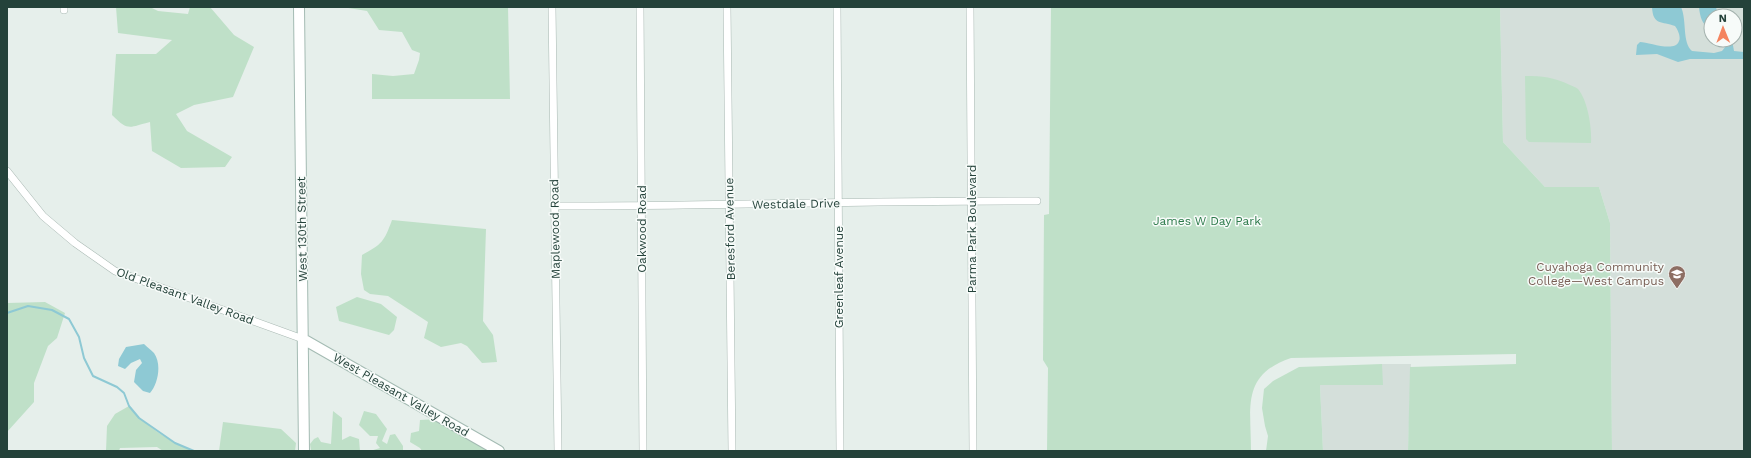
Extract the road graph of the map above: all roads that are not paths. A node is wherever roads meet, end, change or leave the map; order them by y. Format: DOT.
graph roads {
  1 [pos="299,7"];
  2 [pos="552,7"];
  3 [pos="640,7"];
  4 [pos="727,7"];
  5 [pos="837,7"];
  6 [pos="970,7"];
  7 [pos="7,171"];
  8 [pos="972,200"];
  9 [pos="1037,201"];
  10 [pos="839,203"];
  11 [pos="730,205"];
  12 [pos="554,206"];
  13 [pos="642,207"];
  14 [pos="303,339"];
  15 [pos="304,451"];
  16 [pos="499,451"];
  17 [pos="558,451"];
  18 [pos="643,451"];
  19 [pos="732,451"];
  20 [pos="840,451"];
  21 [pos="973,451"];
  1 -- 14 [label="main road, West 130th Street"];
  2 -- 12 [label="street, Maplewood Road"];
  3 -- 13 [label="street, Oakwood Road"];
  4 -- 11 [label="street, Beresford Avenue"];
  5 -- 10 [label="street, Greenleaf Avenue"];
  6 -- 8 [label="street, Parma Park Boulevard"];
  7 -- 14 [label="street, Old Pleasant Valley Road"];
  8 -- 9 [label="street, Westdale Drive"];
  8 -- 10 [label="street, Westdale Drive"];
  8 -- 21 [label="street, Parma Park Boulevard"];
  10 -- 11 [label="street, Westdale Drive"];
  10 -- 20 [label="street, Greenleaf Avenue"];
  11 -- 13 [label="street, Westdale Drive"];
  11 -- 19 [label="street, Beresford Avenue"];
  12 -- 13 [label="street, Westdale Drive"];
  12 -- 17 [label="street, Maplewood Road"];
  13 -- 18 [label="street, Oakwood Road"];
  14 -- 15 [label="main road, West 130th Street"];
  14 -- 16 [label="main road, West Pleasant Valley Road"];
}
